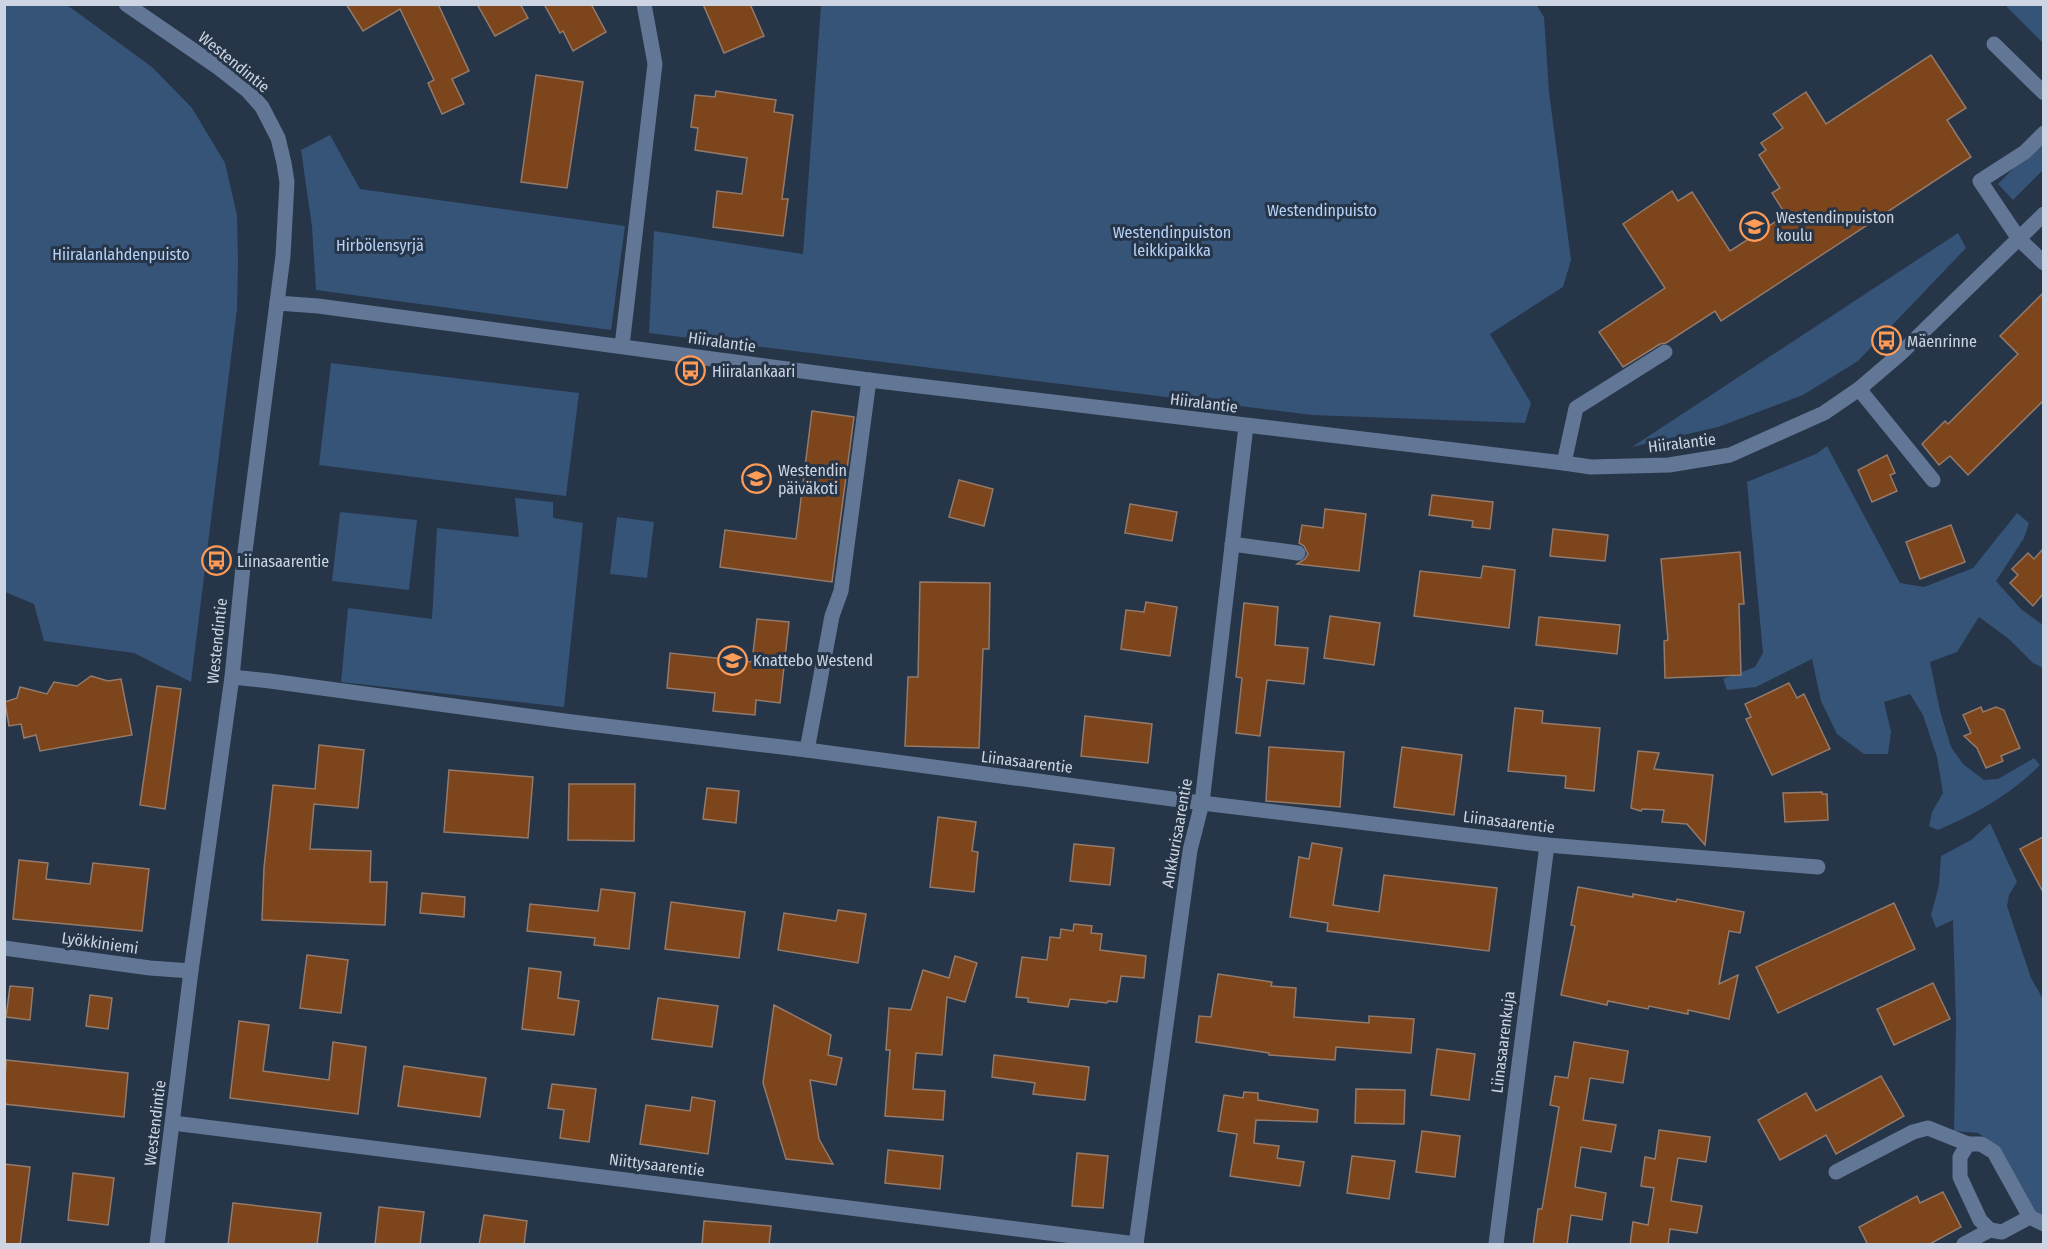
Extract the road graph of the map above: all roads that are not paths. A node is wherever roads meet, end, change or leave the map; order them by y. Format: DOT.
graph roads {
  1 [pos="126,4"];
  2 [pos="644,4"];
  3 [pos="1994,44"];
  4 [pos="2043,93"];
  5 [pos="2043,133"];
  6 [pos="2043,214"];
  7 [pos="2019,239"];
  8 [pos="2043,263"];
  9 [pos="277,303"];
  10 [pos="622,346"];
  11 [pos="1665,352"];
  12 [pos="869,380"];
  13 [pos="1859,389"];
  14 [pos="1246,426"];
  15 [pos="1564,464"];
  16 [pos="1933,480"];
  17 [pos="1232,544"];
  18 [pos="1298,553"];
  19 [pos="232,677"];
  20 [pos="807,750"];
  21 [pos="1202,803"];
  22 [pos="1547,845"];
  23 [pos="1818,867"];
  24 [pos="4,948"];
  25 [pos="191,971"];
  26 [pos="173,1123"];
  27 [pos="1968,1144"];
  28 [pos="1836,1172"];
  29 [pos="2037,1220"];
  30 [pos="1990,1230"];
  31 [pos="1136,1244"];
  32 [pos="157,1245"];
  33 [pos="1496,1245"];
  34 [pos="1964,1245"];
  1 -- 9 [label="street, Westendintie"];
  2 -- 10 [label="street"];
  3 -- 4 [label="street"];
  5 -- 7 [label="street"];
  6 -- 7 [label="street, Hiiralantie"];
  7 -- 8 [label="street"];
  7 -- 13 [label="street, Hiiralantie"];
  9 -- 10 [label="street, Hiiralantie"];
  9 -- 19 [label="street, Westendintie"];
  10 -- 12 [label="street, Hiiralantie"];
  11 -- 15 [label="street"];
  12 -- 14 [label="street, Hiiralantie"];
  12 -- 20 [label="street"];
  13 -- 15 [label="street, Hiiralantie"];
  13 -- 16 [label="street"];
  14 -- 15 [label="street, Hiiralantie"];
  14 -- 17 [label="street, Ankkurisaarentie"];
  17 -- 18 [label="street"];
  17 -- 21 [label="street, Ankkurisaarentie"];
  19 -- 20 [label="street, Liinasaarentie"];
  19 -- 25 [label="street, Westendintie"];
  20 -- 21 [label="street, Liinasaarentie"];
  21 -- 22 [label="street, Liinasaarentie"];
  21 -- 31 [label="street, Ankkurisaarentie"];
  22 -- 23 [label="street, Liinasaarentie"];
  22 -- 33 [label="street, Liinasaarenkuja"];
  24 -- 25 [label="street, Lyökkiniemi"];
  25 -- 26 [label="street, Westendintie"];
  26 -- 31 [label="street, Niittysaarentie"];
  26 -- 32 [label="street, Westendintie"];
  27 -- 28 [label="street"];
  27 -- 29 [label="street"];
  27 -- 30 [label="street"];
  29 -- 30 [label="street"];
  30 -- 34 [label="street"];
}
